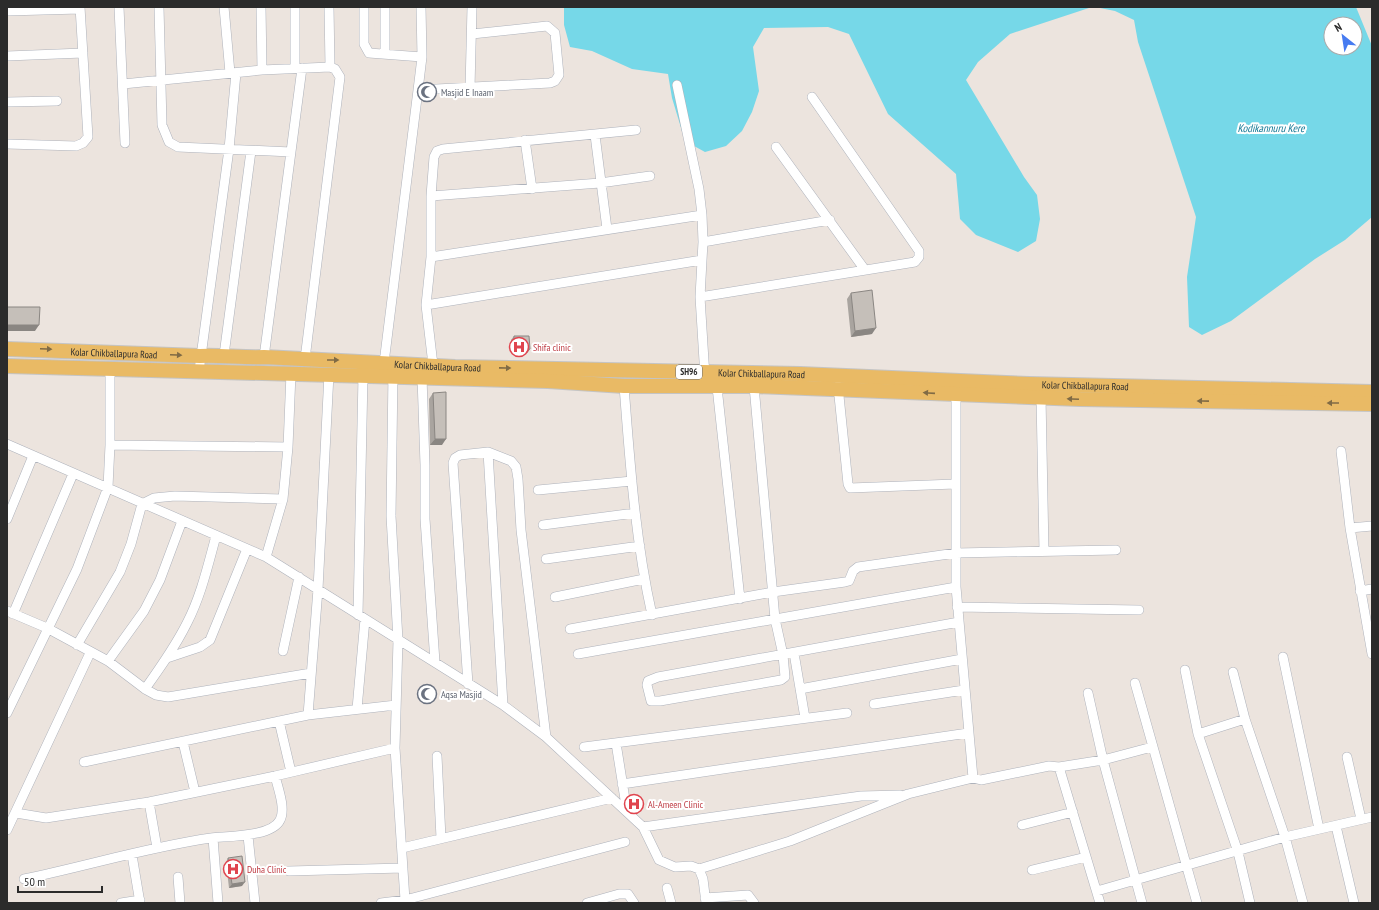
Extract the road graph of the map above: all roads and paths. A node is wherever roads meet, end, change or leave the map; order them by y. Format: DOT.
graph roads {
  1 [pos="119,7"];
  2 [pos="159,7"];
  3 [pos="224,7"];
  4 [pos="261,7"];
  5 [pos="295,7"];
  6 [pos="329,7"];
  7 [pos="364,7"];
  8 [pos="385,7"];
  9 [pos="421,7"];
  10 [pos="472,7"];
  11 [pos="80,8"];
  12 [pos="7,11"];
  13 [pos="472,34"];
  14 [pos="83,53"];
  15 [pos="385,54"];
  16 [pos="7,56"];
  17 [pos="422,57"];
  18 [pos="330,67"];
  19 [pos="299,68"];
  20 [pos="262,70"];
  21 [pos="233,73"];
  22 [pos="162,80"];
  23 [pos="123,84"];
  24 [pos="677,86"];
  25 [pos="470,88"];
  26 [pos="418,90"];
  27 [pos="812,97"];
  28 [pos="57,101"];
  29 [pos="7,102"];
  30 [pos="636,130"];
  31 [pos="595,135"];
  32 [pos="525,140"];
  33 [pos="125,143"];
  34 [pos="7,144"];
  35 [pos="776,147"];
  36 [pos="229,149"];
  37 [pos="251,151"];
  38 [pos="291,152"];
  39 [pos="650,176"];
  40 [pos="600,183"];
  41 [pos="532,189"];
  42 [pos="431,196"];
  43 [pos="702,215"];
  44 [pos="830,220"];
  45 [pos="607,229"];
  46 [pos="703,242"];
  47 [pos="432,257"];
  48 [pos="702,260"];
  49 [pos="865,270"];
  50 [pos="700,297"];
  51 [pos="426,305"];
  52 [pos="7,349"];
  53 [pos="224,355"];
  54 [pos="200,356"];
  55 [pos="264,357"];
  56 [pos="305,359"];
  57 [pos="433,365"];
  58 [pos="7,366"];
  59 [pos="110,368"];
  60 [pos="390,368"];
  61 [pos="199,371"];
  62 [pos="705,372"];
  63 [pos="291,373"];
  64 [pos="329,374"];
  65 [pos="363,376"];
  66 [pos="422,377"];
  67 [pos="838,383"];
  68 [pos="624,386"];
  69 [pos="754,386"];
  70 [pos="711,387"];
  71 [pos="1372,392"];
  72 [pos="956,394"];
  73 [pos="1041,397"];
  74 [pos="1372,404"];
  75 [pos="7,444"];
  76 [pos="110,445"];
  77 [pos="288,447"];
  78 [pos="1341,451"];
  79 [pos="488,452"];
  80 [pos="33,456"];
  81 [pos="73,474"];
  82 [pos="632,480"];
  83 [pos="955,484"];
  84 [pos="108,487"];
  85 [pos="538,490"];
  86 [pos="283,499"];
  87 [pos="142,504"];
  88 [pos="635,513"];
  89 [pos="7,519"];
  90 [pos="182,521"];
  91 [pos="543,525"];
  92 [pos="1372,526"];
  93 [pos="1350,528"];
  94 [pos="216,536"];
  95 [pos="640,546"];
  96 [pos="247,549"];
  97 [pos="1116,550"];
  98 [pos="1044,551"];
  99 [pos="956,553"];
  100 [pos="266,557"];
  101 [pos="546,560"];
  102 [pos="299,577"];
  103 [pos="644,579"];
  104 [pos="956,587"];
  105 [pos="318,589"];
  106 [pos="1372,589"];
  107 [pos="1360,591"];
  108 [pos="773,592"];
  109 [pos="555,597"];
  110 [pos="740,598"];
  111 [pos="957,607"];
  112 [pos="1139,610"];
  113 [pos="10,612"];
  114 [pos="652,615"];
  115 [pos="362,617"];
  116 [pos="775,619"];
  117 [pos="959,622"];
  118 [pos="47,628"];
  119 [pos="570,630"];
  120 [pos="398,640"];
  121 [pos="77,645"];
  122 [pos="283,651"];
  123 [pos="90,653"];
  124 [pos="794,653"];
  125 [pos="578,654"];
  126 [pos="1372,654"];
  127 [pos="783,655"];
  128 [pos="1283,657"];
  129 [pos="167,658"];
  130 [pos="962,659"];
  131 [pos="108,661"];
  132 [pos="435,662"];
  133 [pos="1185,670"];
  134 [pos="1233,672"];
  135 [pos="311,673"];
  136 [pos="1135,683"];
  137 [pos="468,684"];
  138 [pos="145,689"];
  139 [pos="800,689"];
  140 [pos="964,690"];
  141 [pos="1088,693"];
  142 [pos="874,704"];
  143 [pos="396,705"];
  144 [pos="503,705"];
  145 [pos="357,709"];
  146 [pos="847,713"];
  147 [pos="7,714"];
  148 [pos="308,715"];
  149 [pos="805,718"];
  150 [pos="1245,719"];
  151 [pos="279,721"];
  152 [pos="968,733"];
  153 [pos="1198,734"];
  154 [pos="546,737"];
  155 [pos="183,742"];
  156 [pos="616,743"];
  157 [pos="584,747"];
  158 [pos="1152,747"];
  159 [pos="395,748"];
  160 [pos="437,756"];
  161 [pos="1347,757"];
  162 [pos="1103,760"];
  163 [pos="84,762"];
  164 [pos="1059,767"];
  165 [pos="291,772"];
  166 [pos="275,776"];
  167 [pos="973,778"];
  168 [pos="622,784"];
  169 [pos="195,792"];
  170 [pos="908,794"];
  171 [pos="612,798"];
  172 [pos="149,802"];
  173 [pos="627,812"];
  174 [pos="1073,812"];
  175 [pos="16,813"];
  176 [pos="1372,817"];
  177 [pos="1362,819"];
  178 [pos="1022,825"];
  179 [pos="1336,826"];
  180 [pos="644,828"];
  181 [pos="1319,829"];
  182 [pos="7,830"];
  183 [pos="248,836"];
  184 [pos="1285,837"];
  185 [pos="213,838"];
  186 [pos="441,838"];
  187 [pos="625,842"];
  188 [pos="157,848"];
  189 [pos="402,848"];
  190 [pos="1238,852"];
  191 [pos="132,855"];
  192 [pos="1086,857"];
  193 [pos="1186,866"];
  194 [pos="403,868"];
  195 [pos="699,870"];
  196 [pos="1032,870"];
  197 [pos="289,871"];
  198 [pos="178,877"];
  199 [pos="24,879"];
  200 [pos="1134,881"];
  201 [pos="668,888"];
  202 [pos="1097,891"];
  203 [pos="405,900"];
  204 [pos="140,901"];
  205 [pos="705,901"];
  206 [pos="592,902"];
  207 [pos="121,903"];
  208 [pos="180,903"];
  209 [pos="218,903"];
  210 [pos="255,903"];
  211 [pos="380,903"];
  212 [pos="634,903"];
  213 [pos="671,903"];
  214 [pos="754,903"];
  215 [pos="1100,903"];
  216 [pos="1142,903"];
  217 [pos="1197,903"];
  218 [pos="1250,903"];
  219 [pos="1303,903"];
  220 [pos="1354,903"];
  1 -- 23 [label="street"];
  2 -- 22 [label="street"];
  3 -- 21 [label="street"];
  4 -- 20 [label="street"];
  5 -- 19 [label="street"];
  6 -- 18 [label="street"];
  7 -- 15 [label="street"];
  8 -- 15 [label="street"];
  9 -- 17 [label="street"];
  10 -- 13 [label="street"];
  11 -- 12 [label="street"];
  11 -- 14 [label="street"];
  13 -- 25 [label="street"];
  13 -- 25 [label="street"];
  14 -- 16 [label="street"];
  14 -- 34 [label="street"];
  15 -- 17 [label="street"];
  17 -- 26 [label="street"];
  18 -- 19 [label="street"];
  18 -- 56 [label="street"];
  19 -- 20 [label="street"];
  19 -- 38 [label="street"];
  20 -- 21 [label="street"];
  21 -- 22 [label="street"];
  21 -- 36 [label="street"];
  22 -- 23 [label="street"];
  22 -- 36 [label="street"];
  23 -- 33 [label="street"];
  24 -- 43 [label="street"];
  25 -- 26 [label="street"];
  26 -- 60 [label="street"];
  27 -- 49 [label="street"];
  28 -- 29 [label="street"];
  30 -- 31 [label="street"];
  31 -- 32 [label="street"];
  31 -- 40 [label="street"];
  32 -- 41 [label="street"];
  32 -- 42 [label="street"];
  35 -- 44 [label="street"];
  36 -- 37 [label="street"];
  36 -- 54 [label="street"];
  37 -- 38 [label="street"];
  37 -- 53 [label="street"];
  38 -- 55 [label="street"];
  39 -- 40 [label="street"];
  40 -- 41 [label="street"];
  40 -- 45 [label="street"];
  41 -- 42 [label="street"];
  42 -- 47 [label="street"];
  43 -- 45 [label="street"];
  43 -- 46 [label="street"];
  44 -- 46 [label="street"];
  44 -- 49 [label="street"];
  45 -- 47 [label="street"];
  46 -- 48 [label="street"];
  47 -- 51 [label="street"];
  48 -- 50 [label="street"];
  48 -- 51 [label="street"];
  49 -- 50 [label="street"];
  50 -- 62 [label="street"];
  51 -- 57 [label="street"];
  52 -- 54 [label="main road, Kolar Chikballapura Road / SH96, one-way"];
  53 -- 54 [label="main road, Kolar Chikballapura Road / SH96"];
  53 -- 55 [label="main road, Kolar Chikballapura Road / SH96"];
  54 -- 61 [label="street"];
  55 -- 56 [label="main road, Kolar Chikballapura Road / SH96"];
  56 -- 60 [label="main road, Kolar Chikballapura Road / SH96, one-way"];
  57 -- 60 [label="main road, Kolar Chikballapura Road / SH96"];
  57 -- 62 [label="main road, Kolar Chikballapura Road / SH96, one-way"];
  58 -- 59 [label="main road, Kolar Chikballapura Road / SH96"];
  59 -- 61 [label="main road, Kolar Chikballapura Road / SH96"];
  59 -- 76 [label="street"];
  60 -- 65 [label="main road, Kolar Chikballapura Road / SH96"];
  60 -- 66 [label="main road, Kolar Chikballapura Road / SH96"];
  60 -- 120 [label="street"];
  61 -- 63 [label="main road, Kolar Chikballapura Road / SH96"];
  62 -- 67 [label="main road, Kolar Chikballapura Road / SH96"];
  62 -- 70 [label="street"];
  63 -- 64 [label="main road, Kolar Chikballapura Road / SH96"];
  63 -- 77 [label="street"];
  64 -- 65 [label="main road, Kolar Chikballapura Road / SH96"];
  64 -- 105 [label="street"];
  65 -- 115 [label="street"];
  66 -- 68 [label="main road, Kolar Chikballapura Road / SH96"];
  66 -- 132 [label="street"];
  67 -- 69 [label="main road, Kolar Chikballapura Road / SH96"];
  67 -- 71 [label="main road, Kolar Chikballapura Road / SH96"];
  72 -- 67 [label="main road, Kolar Chikballapura Road / SH96, one-way"];
  67 -- 83 [label="street"];
  68 -- 70 [label="main road, Kolar Chikballapura Road / SH96"];
  68 -- 82 [label="street"];
  69 -- 70 [label="main road, Kolar Chikballapura Road / SH96"];
  69 -- 108 [label="street"];
  70 -- 110 [label="street"];
  72 -- 73 [label="main road, Kolar Chikballapura Road / SH96"];
  72 -- 83 [label="street"];
  74 -- 73 [label="main road, Kolar Chikballapura Road / SH96, one-way"];
  73 -- 98 [label="street"];
  75 -- 80 [label="street"];
  76 -- 77 [label="street"];
  76 -- 84 [label="street"];
  77 -- 86 [label="street"];
  78 -- 93 [label="street"];
  79 -- 137 [label="street"];
  79 -- 144 [label="street"];
  79 -- 154 [label="street"];
  80 -- 81 [label="street"];
  80 -- 89 [label="street"];
  81 -- 84 [label="street"];
  81 -- 113 [label="street"];
  82 -- 85 [label="street"];
  82 -- 88 [label="street"];
  83 -- 99 [label="street"];
  84 -- 87 [label="street"];
  84 -- 118 [label="street"];
  86 -- 87 [label="street"];
  86 -- 100 [label="street"];
  87 -- 90 [label="street"];
  87 -- 121 [label="street"];
  88 -- 91 [label="street"];
  88 -- 95 [label="street"];
  90 -- 94 [label="street"];
  90 -- 131 [label="street"];
  92 -- 93 [label="street"];
  93 -- 107 [label="street"];
  94 -- 96 [label="street"];
  94 -- 129 [label="street"];
  95 -- 101 [label="street"];
  95 -- 103 [label="street"];
  96 -- 100 [label="street"];
  96 -- 129 [label="street"];
  97 -- 98 [label="street"];
  98 -- 99 [label="street"];
  99 -- 104 [label="street"];
  99 -- 108 [label="street"];
  100 -- 102 [label="street"];
  102 -- 105 [label="street"];
  102 -- 122 [label="street"];
  103 -- 109 [label="street"];
  103 -- 114 [label="street"];
  104 -- 111 [label="street"];
  104 -- 116 [label="street"];
  105 -- 115 [label="street"];
  105 -- 135 [label="street"];
  106 -- 107 [label="street"];
  107 -- 126 [label="street"];
  108 -- 110 [label="street"];
  108 -- 116 [label="street"];
  110 -- 114 [label="street"];
  111 -- 112 [label="street"];
  111 -- 117 [label="street"];
  113 -- 118 [label="street"];
  114 -- 119 [label="street"];
  115 -- 120 [label="street"];
  115 -- 145 [label="street"];
  116 -- 125 [label="street"];
  116 -- 127 [label="street"];
  117 -- 124 [label="street"];
  117 -- 130 [label="street"];
  118 -- 121 [label="street"];
  118 -- 147 [label="street"];
  120 -- 132 [label="street"];
  120 -- 143 [label="street"];
  121 -- 123 [label="street"];
  123 -- 131 [label="street"];
  123 -- 175 [label="street"];
  124 -- 127 [label="street"];
  124 -- 139 [label="street"];
  127 -- 127 [label="street"];
  128 -- 181 [label="street"];
  129 -- 138 [label="street"];
  130 -- 139 [label="street"];
  130 -- 140 [label="street"];
  131 -- 138 [label="street"];
  132 -- 137 [label="street"];
  133 -- 153 [label="street"];
  134 -- 150 [label="street"];
  135 -- 138 [label="street"];
  135 -- 148 [label="street"];
  136 -- 158 [label="street"];
  137 -- 144 [label="street"];
  139 -- 149 [label="street"];
  140 -- 142 [label="street"];
  140 -- 152 [label="street"];
  141 -- 162 [label="street"];
  143 -- 145 [label="street"];
  143 -- 159 [label="street"];
  144 -- 154 [label="street"];
  145 -- 148 [label="street"];
  146 -- 149 [label="street"];
  148 -- 151 [label="street"];
  149 -- 156 [label="street"];
  150 -- 153 [label="street"];
  150 -- 184 [label="street"];
  151 -- 155 [label="street"];
  151 -- 165 [label="street"];
  152 -- 167 [label="street"];
  152 -- 168 [label="street"];
  153 -- 190 [label="street"];
  154 -- 171 [label="street"];
  155 -- 163 [label="street"];
  155 -- 169 [label="street"];
  156 -- 157 [label="street"];
  156 -- 168 [label="street"];
  158 -- 162 [label="street"];
  158 -- 193 [label="street"];
  159 -- 165 [label="street"];
  159 -- 189 [label="street"];
  160 -- 186 [label="street"];
  161 -- 177 [label="street"];
  162 -- 164 [label="street"];
  162 -- 200 [label="street"];
  164 -- 167 [label="street"];
  164 -- 174 [label="street"];
  165 -- 166 [label="street"];
  166 -- 169 [label="street"];
  166 -- 183 [label="street"];
  167 -- 170 [label="street"];
  168 -- 173 [label="street"];
  169 -- 172 [label="street"];
  170 -- 180 [label="street"];
  170 -- 195 [label="street"];
  171 -- 173 [label="street"];
  171 -- 186 [label="street"];
  172 -- 175 [label="street"];
  172 -- 188 [label="street"];
  173 -- 180 [label="street"];
  174 -- 178 [label="street"];
  174 -- 192 [label="street"];
  175 -- 182 [label="street"];
  176 -- 177 [label="street"];
  177 -- 179 [label="street"];
  179 -- 181 [label="street"];
  179 -- 220 [label="street"];
  180 -- 195 [label="street"];
  181 -- 184 [label="street"];
  183 -- 185 [label="street"];
  183 -- 210 [label="street"];
  184 -- 190 [label="street"];
  184 -- 219 [label="street"];
  185 -- 188 [label="street"];
  185 -- 209 [label="street"];
  186 -- 189 [label="street"];
  187 -- 203 [label="street"];
  188 -- 191 [label="street"];
  189 -- 194 [label="street"];
  190 -- 193 [label="street"];
  190 -- 218 [label="street"];
  191 -- 199 [label="street"];
  191 -- 204 [label="street"];
  192 -- 196 [label="street"];
  192 -- 202 [label="street"];
  193 -- 200 [label="street"];
  193 -- 217 [label="street"];
  194 -- 197 [label="street"];
  194 -- 203 [label="street"];
  195 -- 205 [label="street"];
  198 -- 208 [label="street"];
  200 -- 202 [label="street"];
  200 -- 216 [label="street"];
  201 -- 213 [label="street"];
  202 -- 215 [label="street"];
  203 -- 211 [label="street"];
  204 -- 207 [label="street"];
  205 -- 214 [label="street"];
  206 -- 212 [label="street"];
}
